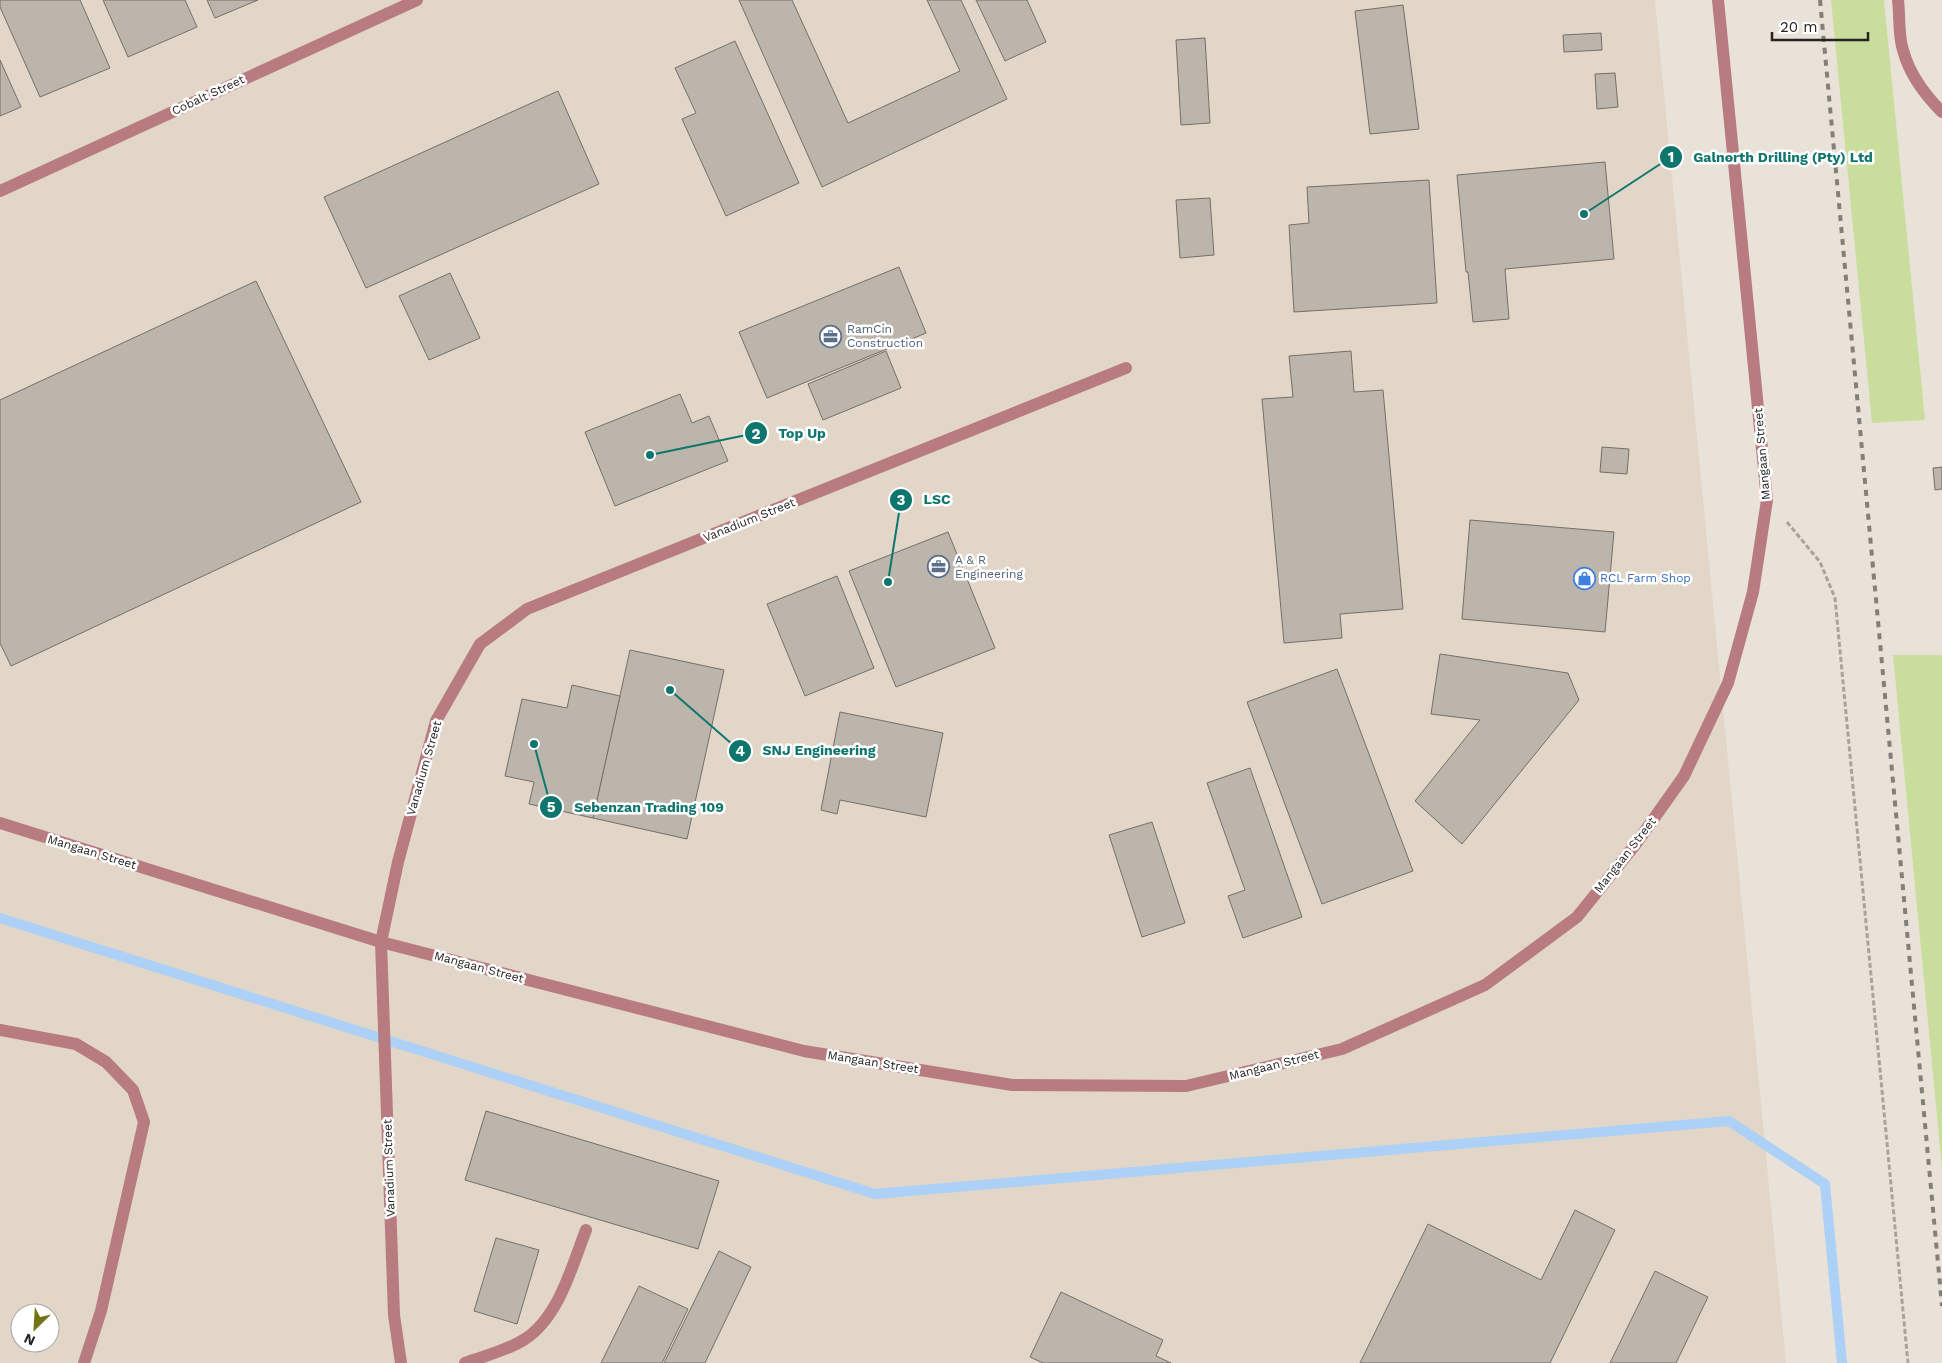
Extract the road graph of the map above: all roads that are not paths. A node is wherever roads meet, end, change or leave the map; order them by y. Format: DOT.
graph roads {
  1 [pos="417,0"];
  2 [pos="1718,0"];
  3 [pos="1898,0"];
  4 [pos="1942,112"];
  5 [pos="0,191"];
  6 [pos="1126,368"];
  7 [pos="0,823"];
  8 [pos="381,942"];
  9 [pos="0,1030"];
  10 [pos="586,1230"];
  11 [pos="84,1363"];
  12 [pos="401,1363"];
  13 [pos="465,1363"];
  1 -- 5 [label="street, Cobalt Street"];
  2 -- 8 [label="street, Mangaan Street"];
  3 -- 4 [label="street"];
  6 -- 8 [label="street, Vanadium Street"];
  7 -- 8 [label="street, Mangaan Street"];
  8 -- 12 [label="street, Vanadium Street"];
  9 -- 11 [label="street"];
  10 -- 13 [label="street"];
}
